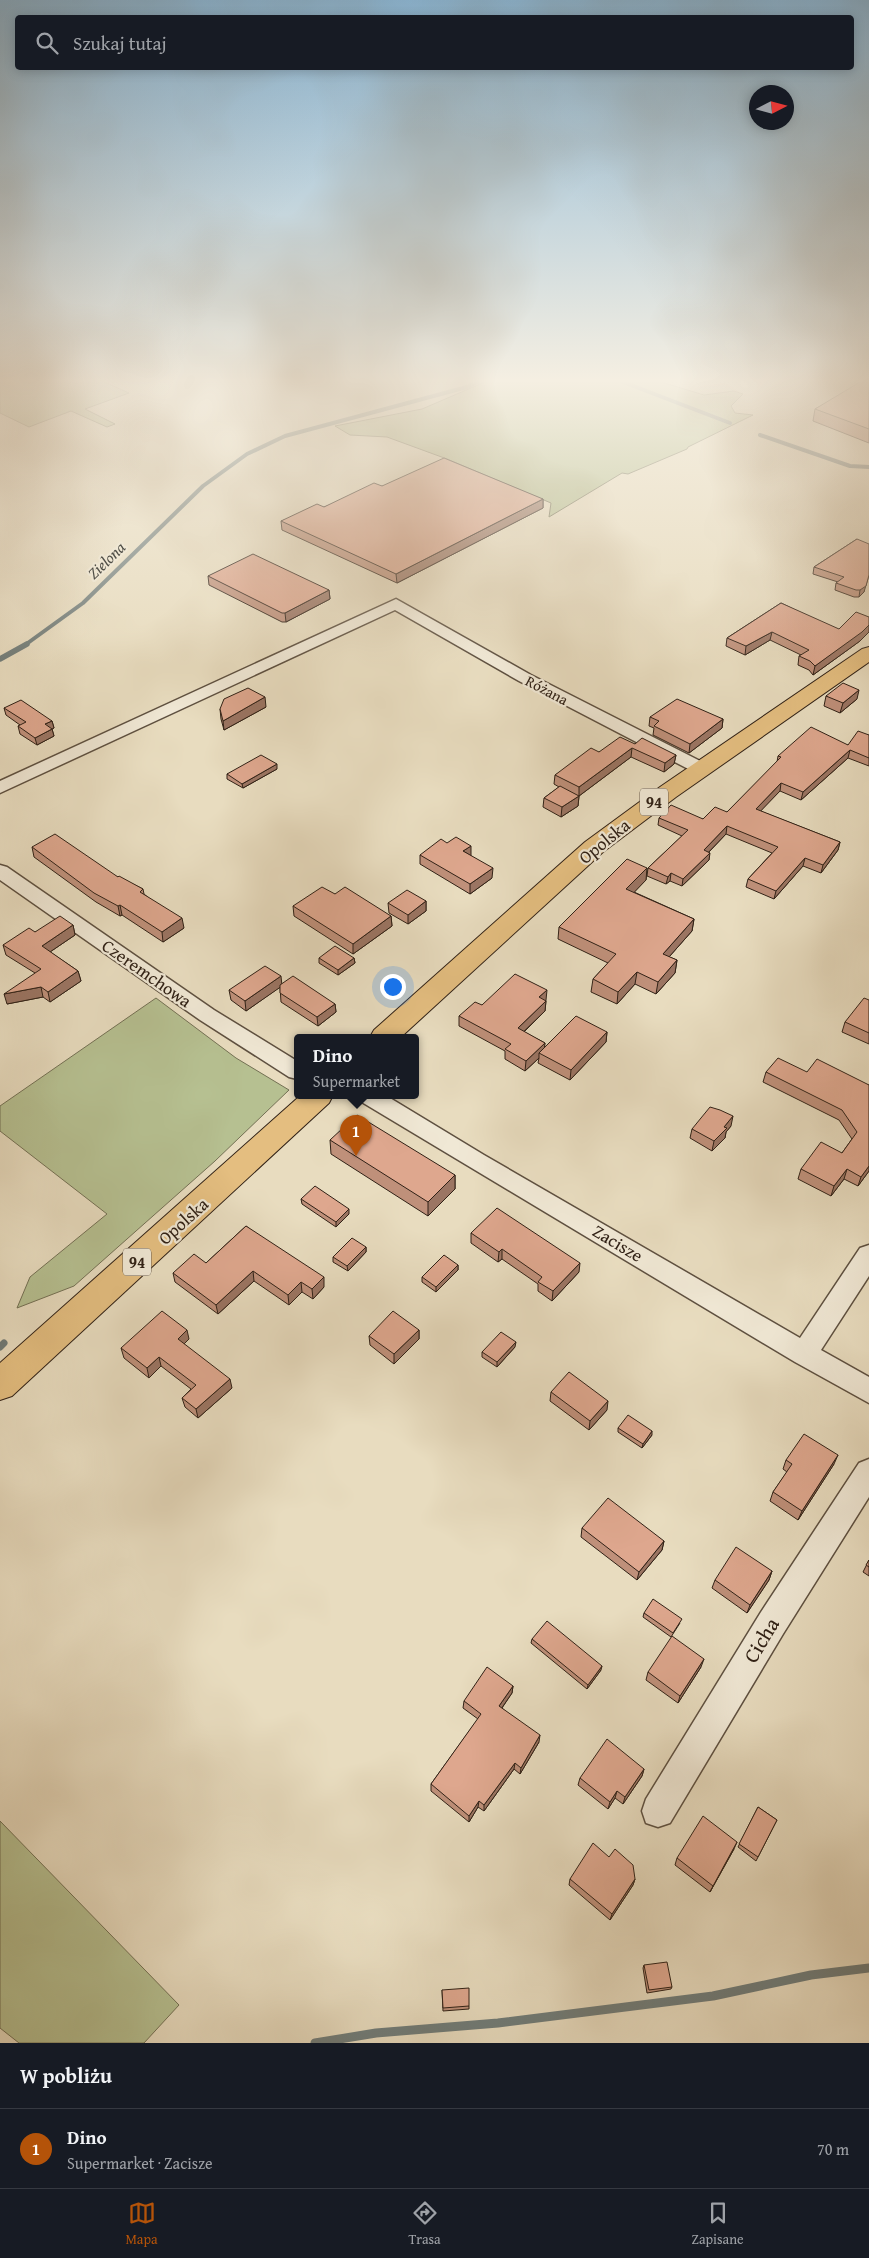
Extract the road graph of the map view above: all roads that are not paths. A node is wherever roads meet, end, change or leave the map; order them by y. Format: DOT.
graph roads {
  1 [pos="869,653"];
  2 [pos="702,769"];
  3 [pos="0,788"];
  4 [pos="0,871"];
  5 [pos="387,1034"];
  6 [pos="294,1069"];
  7 [pos="316,1099"];
  8 [pos="375,1099"];
  9 [pos="869,1256"];
  10 [pos="804,1354"];
  11 [pos="0,1385"];
  12 [pos="869,1392"];
  13 [pos="869,1472"];
  14 [pos="658,1811"];
  1 -- 2 [label="main road, Opolska / 94"];
  2 -- 3 [label="street, Różana"];
  2 -- 5 [label="main road, Opolska / 94"];
  4 -- 6 [label="street, Czeremchowa"];
  7 -- 11 [label="main road, Opolska / 94"];
  8 -- 10 [label="street, Zacisze"];
  9 -- 10 [label="street"];
  10 -- 12 [label="street, Zacisze"];
  13 -- 14 [label="street, Cicha"];
}
